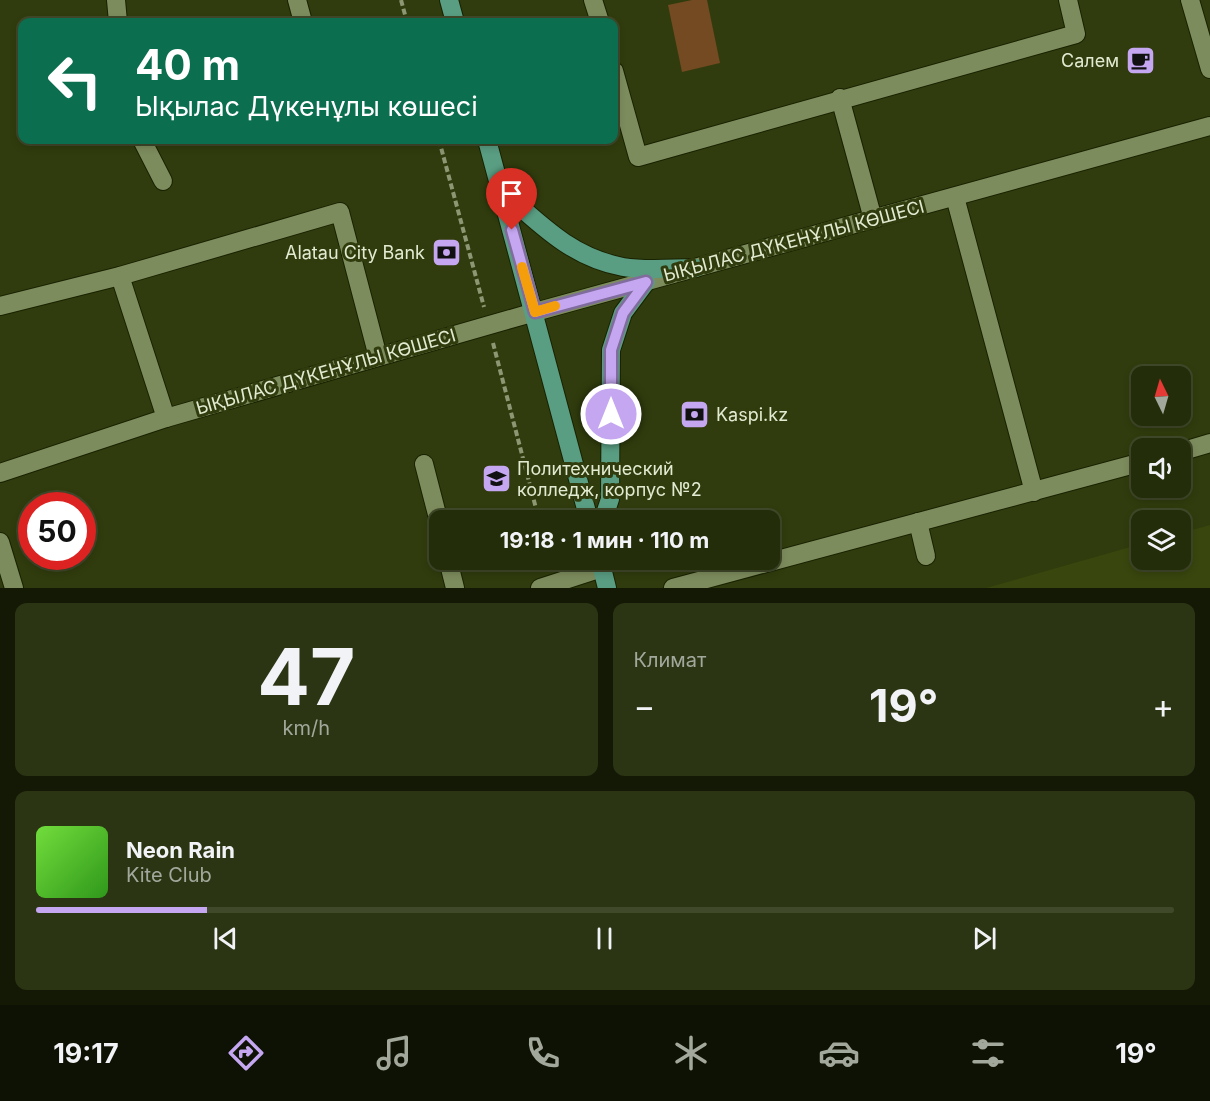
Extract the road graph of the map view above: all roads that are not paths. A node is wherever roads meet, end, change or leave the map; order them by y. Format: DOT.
graph roads {
  1 [pos="116,0"];
  2 [pos="297,0"];
  3 [pos="449,0"];
  4 [pos="593,0"];
  5 [pos="1068,0"];
  6 [pos="1190,0"];
  7 [pos="118,18"];
  8 [pos="302,18"];
  9 [pos="454,18"];
  10 [pos="599,18"];
  11 [pos="1210,69"];
  12 [pos="618,85"];
  13 [pos="840,98"];
  14 [pos="1210,126"];
  15 [pos="144,144"];
  16 [pos="488,144"];
  17 [pos="163,181"];
  18 [pos="500,189"];
  19 [pos="954,197"];
  20 [pos="873,219"];
  21 [pos="696,268"];
  22 [pos="120,276"];
  23 [pos="646,282"];
  24 [pos="0,306"];
  25 [pos="535,312"];
  26 [pos="378,357"];
  27 [pos="166,418"];
  28 [pos="1210,443"];
  29 [pos="1191,449"];
  30 [pos="424,464"];
  31 [pos="1131,465"];
  32 [pos="0,473"];
  33 [pos="1034,492"];
  34 [pos="436,510"];
  35 [pos="586,510"];
  36 [pos="606,510"];
  37 [pos="918,522"];
  38 [pos="0,542"];
  39 [pos="926,556"];
  40 [pos="450,570"];
  41 [pos="586,570"];
  42 [pos="602,570"];
  43 [pos="14,588"];
  44 [pos="455,588"];
  45 [pos="540,588"];
  46 [pos="607,588"];
  47 [pos="673,588"];
  1 -- 7 [label="street"];
  2 -- 8 [label="street"];
  3 -- 9 [label="main road"];
  4 -- 10 [label="street"];
  5 -- 13 [label="street"];
  6 -- 11 [label="street"];
  12 -- 13 [label="street"];
  13 -- 20 [label="street"];
  14 -- 19 [label="street, ЫҚЫЛАС ДҮКЕНҰЛЫ КӨШЕСІ"];
  15 -- 17 [label="street"];
  16 -- 18 [label="main road"];
  18 -- 21 [label="main road"];
  18 -- 25 [label="main road"];
  19 -- 20 [label="street, ЫҚЫЛАС ДҮКЕНҰЛЫ КӨШЕСІ"];
  19 -- 33 [label="street"];
  20 -- 21 [label="street, ЫҚЫЛАС ДҮКЕНҰЛЫ КӨШЕСІ"];
  21 -- 23 [label="street, ЫҚЫЛАС ДҮКЕНҰЛЫ КӨШЕСІ"];
  22 -- 24 [label="street"];
  22 -- 26 [label="street"];
  22 -- 27 [label="street"];
  23 -- 25 [label="street, ЫҚЫЛАС ДҮКЕНҰЛЫ КӨШЕСІ"];
  23 -- 36 [label="main road"];
  25 -- 26 [label="street, ЫҚЫЛАС ДҮКЕНҰЛЫ КӨШЕСІ"];
  25 -- 35 [label="main road"];
  26 -- 27 [label="street, ЫҚЫЛАС ДҮКЕНҰЛЫ КӨШЕСІ"];
  27 -- 32 [label="street, ЫҚЫЛАС ДҮКЕНҰЛЫ КӨШЕСІ"];
  28 -- 29 [label="street"];
  30 -- 34 [label="street"];
  31 -- 33 [label="street"];
  33 -- 37 [label="street"];
  37 -- 39 [label="street"];
  37 -- 47 [label="street"];
  38 -- 43 [label="street"];
  40 -- 44 [label="street"];
  41 -- 45 [label="street"];
  42 -- 46 [label="main road"];
}
